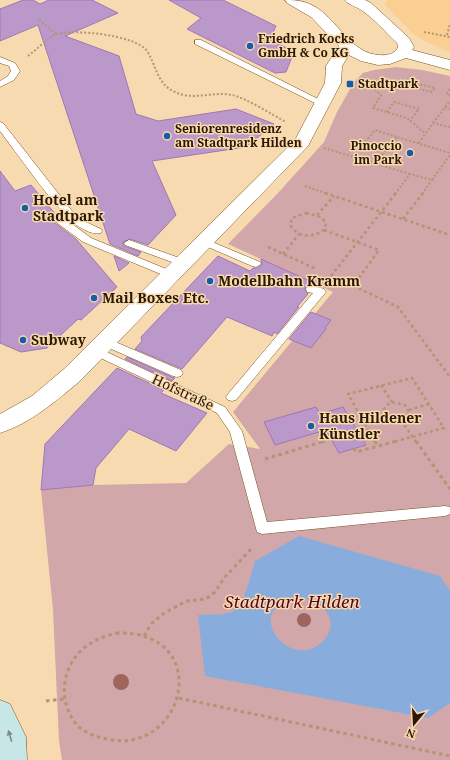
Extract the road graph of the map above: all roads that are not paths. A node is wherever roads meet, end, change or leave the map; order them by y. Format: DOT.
graph roads {
  1 [pos="292,0"];
  2 [pos="324,0"];
  3 [pos="352,0"];
  4 [pos="369,4"];
  5 [pos="315,13"];
  6 [pos="198,42"];
  7 [pos="346,47"];
  8 [pos="404,53"];
  9 [pos="0,60"];
  10 [pos="374,60"];
  11 [pos="450,65"];
  12 [pos="333,83"];
  13 [pos="0,84"];
  14 [pos="322,103"];
  15 [pos="0,125"];
  16 [pos="60,220"];
  17 [pos="97,231"];
  18 [pos="205,242"];
  19 [pos="129,243"];
  20 [pos="256,264"];
  21 [pos="178,269"];
  22 [pos="312,289"];
  23 [pos="101,347"];
  24 [pos="177,373"];
  25 [pos="232,397"];
  26 [pos="0,424"];
  27 [pos="445,511"];
  28 [pos="0,714"];
  29 [pos="12,760"];
  1 -- 5 [label="street"];
  2 -- 5 [label="street"];
  3 -- 4 [label="street"];
  4 -- 8 [label="street"];
  5 -- 7 [label="street"];
  6 -- 14 [label="lane"];
  7 -- 10 [label="street"];
  7 -- 12 [label="street"];
  8 -- 10 [label="street"];
  8 -- 11 [label="street"];
  9 -- 13 [label="lane"];
  10 -- 12 [label="street"];
  12 -- 14 [label="street"];
  14 -- 18 [label="street"];
  15 -- 17 [label="lane"];
  16 -- 21 [label="lane"];
  18 -- 20 [label="lane"];
  18 -- 21 [label="street"];
  19 -- 21 [label="lane"];
  21 -- 23 [label="street"];
  22 -- 25 [label="lane"];
  23 -- 24 [label="lane"];
  23 -- 26 [label="street"];
  23 -- 27 [label="lane, Hofstraße"];
  29 -- 28 [label="main road, one-way"];
}
